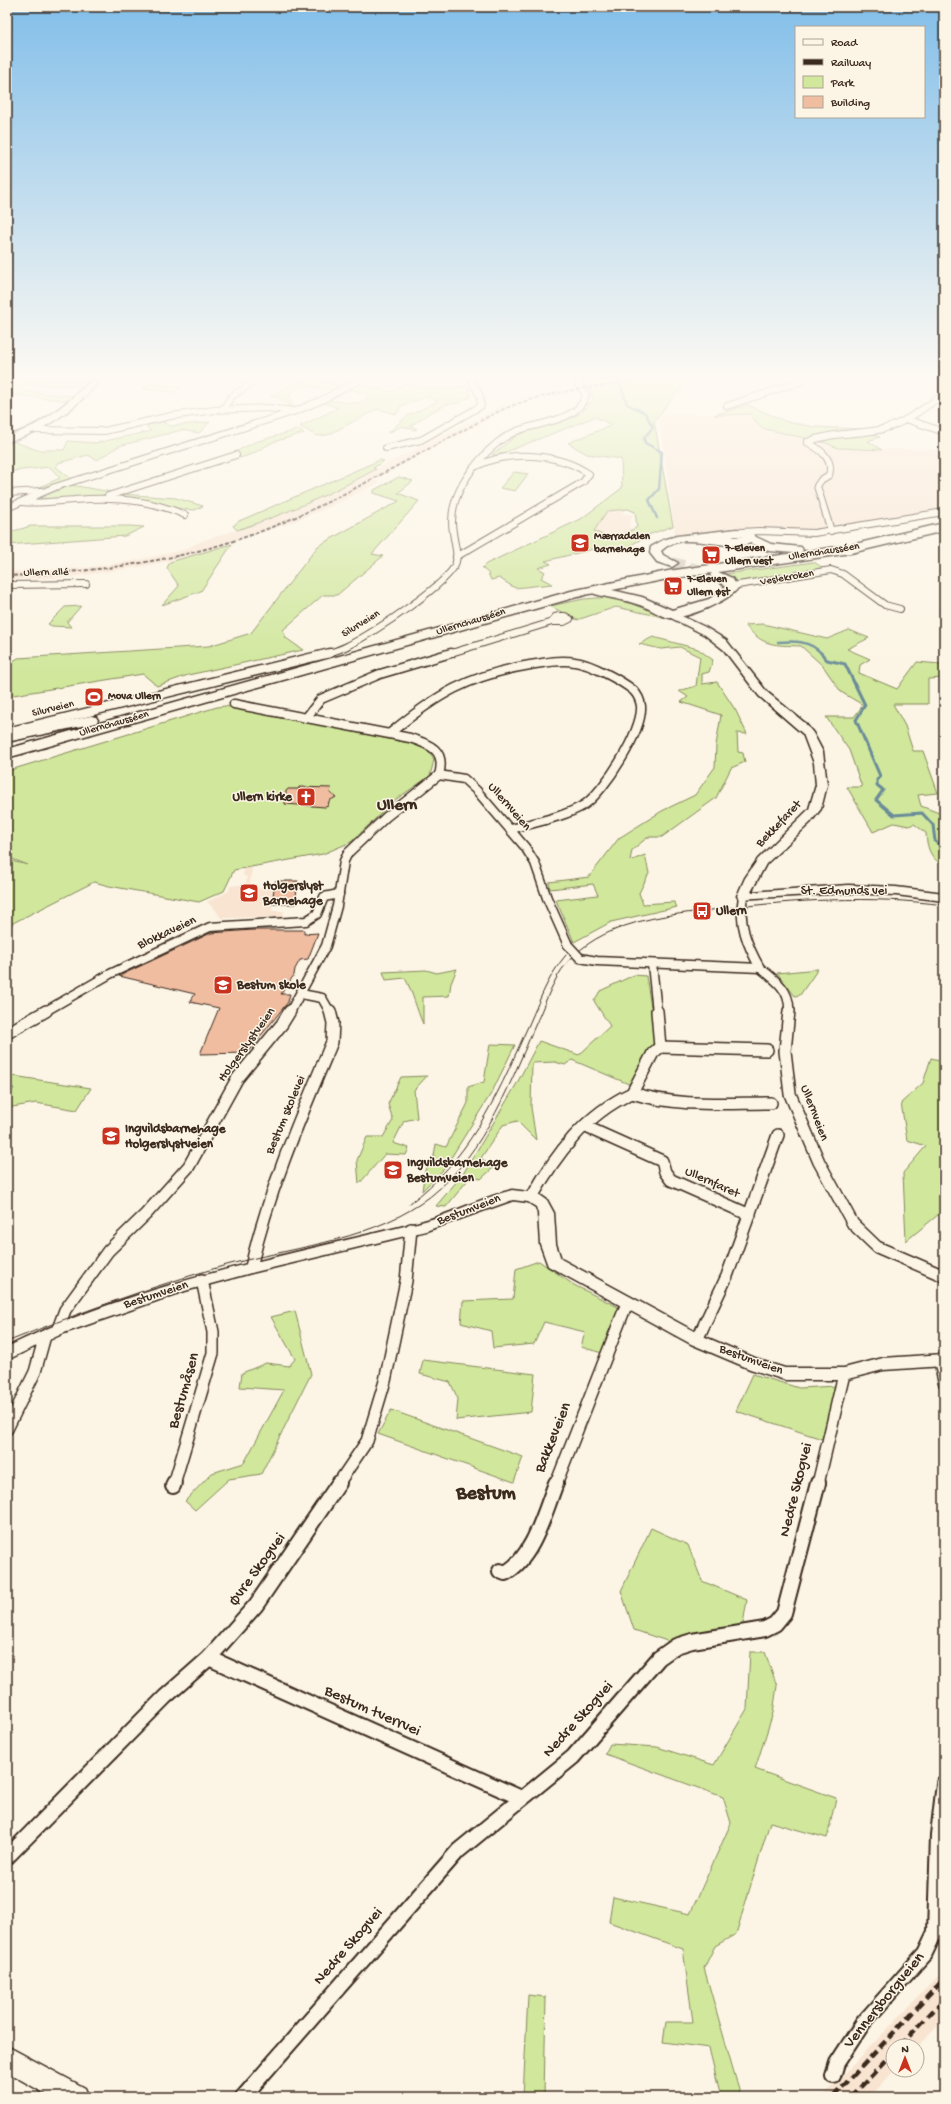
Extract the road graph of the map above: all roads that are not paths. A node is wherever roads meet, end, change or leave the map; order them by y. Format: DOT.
graph roads {
  1 [pos="82,479"];
  2 [pos="163,479"];
  3 [pos="466,479"];
  4 [pos="585,479"];
  5 [pos="822,479"];
  6 [pos="45,491"];
  7 [pos="7,493"];
  8 [pos="91,499"];
  9 [pos="22,502"];
  10 [pos="7,508"];
  11 [pos="944,512"];
  12 [pos="185,515"];
  13 [pos="944,521"];
  14 [pos="944,527"];
  15 [pos="764,530"];
  16 [pos="831,531"];
  17 [pos="740,537"];
  18 [pos="808,550"];
  19 [pos="456,557"];
  20 [pos="672,563"];
  21 [pos="718,569"];
  22 [pos="658,577"];
  23 [pos="86,584"];
  24 [pos="7,585"];
  25 [pos="732,586"];
  26 [pos="575,594"];
  27 [pos="649,602"];
  28 [pos="900,608"];
  29 [pos="671,614"];
  30 [pos="552,622"];
  31 [pos="248,687"];
  32 [pos="234,704"];
  33 [pos="146,708"];
  34 [pos="306,718"];
  35 [pos="7,732"];
  36 [pos="389,734"];
  37 [pos="7,738"];
  38 [pos="7,746"];
  39 [pos="7,754"];
  40 [pos="7,763"];
  41 [pos="439,775"];
  42 [pos="511,829"];
  43 [pos="339,894"];
  44 [pos="743,896"];
  45 [pos="944,897"];
  46 [pos="652,964"];
  47 [pos="760,968"];
  48 [pos="301,994"];
  49 [pos="7,1033"];
  50 [pos="660,1047"];
  51 [pos="768,1050"];
  52 [pos="632,1093"];
  53 [pos="771,1103"];
  54 [pos="584,1126"];
  55 [pos="778,1135"];
  56 [pos="532,1197"];
  57 [pos="750,1215"];
  58 [pos="411,1229"];
  59 [pos="251,1267"];
  60 [pos="944,1276"];
  61 [pos="202,1280"];
  62 [pos="627,1303"];
  63 [pos="52,1332"];
  64 [pos="697,1340"];
  65 [pos="7,1354"];
  66 [pos="942,1360"];
  67 [pos="844,1374"];
  68 [pos="944,1382"];
  69 [pos="7,1429"];
  70 [pos="173,1486"];
  71 [pos="500,1571"];
  72 [pos="209,1658"];
  73 [pos="944,1783"];
  74 [pos="521,1798"];
  75 [pos="7,1857"];
  76 [pos="7,2058"];
  77 [pos="833,2076"];
  78 [pos="76,2097"];
  79 [pos="242,2097"];
  1 -- 6 [label="street"];
  2 -- 8 [label="street"];
  3 -- 19 [label="street"];
  4 -- 19 [label="street"];
  5 -- 16 [label="street"];
  6 -- 7 [label="street"];
  6 -- 9 [label="street"];
  8 -- 9 [label="street"];
  8 -- 12 [label="street"];
  9 -- 10 [label="street"];
  11 -- 16 [label="street"];
  13 -- 18 [label="highway, Ullernchausséen"];
  14 -- 22 [label="highway, Ullernchausséen"];
  15 -- 16 [label="street"];
  15 -- 17 [label="street"];
  15 -- 17 [label="street"];
  17 -- 18 [label="highway"];
  17 -- 20 [label="highway"];
  17 -- 21 [label="highway"];
  18 -- 21 [label="highway, Ullernchausséen"];
  19 -- 35 [label="street, Silurveien"];
  21 -- 25 [label="highway"];
  21 -- 33 [label="highway, Ullernchausséen"];
  22 -- 26 [label="highway, Ullernchausséen"];
  22 -- 27 [label="highway"];
  23 -- 24 [label="street, Ullern allé"];
  25 -- 28 [label="street, Veslekroken"];
  25 -- 29 [label="highway"];
  26 -- 27 [label="highway"];
  26 -- 31 [label="highway, Ullernchausséen"];
  27 -- 29 [label="highway"];
  29 -- 44 [label="street, Bekkefaret"];
  30 -- 34 [label="street"];
  31 -- 39 [label="highway, Ullernchausséen"];
  31 -- 40 [label="highway"];
  32 -- 34 [label="street"];
  33 -- 37 [label="highway"];
  33 -- 38 [label="highway, Ullernchausséen"];
  34 -- 36 [label="street"];
  36 -- 41 [label="street"];
  36 -- 42 [label="street"];
  41 -- 42 [label="street, Ullernveien"];
  41 -- 43 [label="street, Holgerslystveien"];
  42 -- 46 [label="street, Ullernveien, bridge"];
  43 -- 48 [label="street, Holgerslystveien"];
  43 -- 49 [label="street, Blokkaveien"];
  44 -- 45 [label="street, St. Edmunds vei"];
  44 -- 47 [label="street, Bekkefaret"];
  46 -- 47 [label="street, Ullernveien"];
  46 -- 50 [label="street"];
  47 -- 60 [label="street, Ullernveien"];
  48 -- 59 [label="street, Bestum skolevei"];
  48 -- 63 [label="street, Holgerslystveien"];
  50 -- 51 [label="street"];
  50 -- 52 [label="street"];
  52 -- 53 [label="street"];
  52 -- 54 [label="street"];
  54 -- 56 [label="street"];
  54 -- 57 [label="street, Ullernfaret"];
  55 -- 57 [label="street, Ullernfaret"];
  56 -- 58 [label="street, Bestumveien"];
  56 -- 62 [label="street, Bestumveien"];
  57 -- 64 [label="street, Ullernfaret"];
  58 -- 59 [label="street, Bestumveien"];
  58 -- 72 [label="street, Øvre Skogvei"];
  59 -- 61 [label="street, Bestumveien"];
  61 -- 63 [label="street, Bestumveien"];
  61 -- 70 [label="street, Bestumåsen"];
  62 -- 64 [label="street, Bestumveien"];
  62 -- 71 [label="street, Bakkeveien"];
  63 -- 65 [label="street, Bestumveien"];
  63 -- 69 [label="street, Holgerslystveien"];
  64 -- 67 [label="street, Bestumveien"];
  66 -- 67 [label="street, Bestumveien"];
  66 -- 68 [label="street"];
  67 -- 74 [label="street, Nedre Skogvei"];
  72 -- 74 [label="street, Bestum tverrvei"];
  72 -- 75 [label="street, Øvre Skogvei"];
  73 -- 77 [label="street, Vennersborgveien"];
  74 -- 79 [label="street, Nedre Skogvei"];
  76 -- 78 [label="main road"];
}
